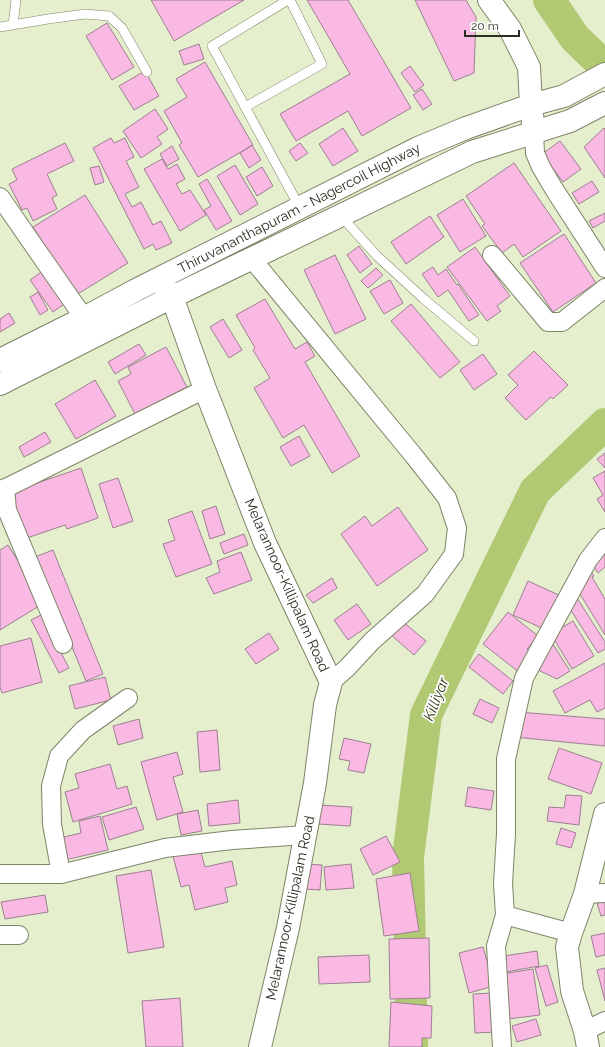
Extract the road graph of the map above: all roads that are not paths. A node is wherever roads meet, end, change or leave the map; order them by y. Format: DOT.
graph roads {
  1 [pos="16,0"];
  2 [pos="289,0"];
  3 [pos="489,0"];
  4 [pos="13,25"];
  5 [pos="0,27"];
  6 [pos="147,72"];
  7 [pos="605,74"];
  8 [pos="605,102"];
  9 [pos="531,105"];
  10 [pos="245,107"];
  11 [pos="534,132"];
  12 [pos="0,197"];
  13 [pos="300,208"];
  14 [pos="341,216"];
  15 [pos="492,255"];
  16 [pos="252,259"];
  17 [pos="605,268"];
  18 [pos="159,279"];
  19 [pos="605,288"];
  20 [pos="172,297"];
  21 [pos="84,318"];
  22 [pos="474,341"];
  23 [pos="0,360"];
  24 [pos="0,384"];
  25 [pos="204,389"];
  26 [pos="3,490"];
  27 [pos="605,538"];
  28 [pos="62,644"];
  29 [pos="331,682"];
  30 [pos="128,698"];
  31 [pos="605,814"];
  32 [pos="306,835"];
  33 [pos="0,874"];
  34 [pos="61,874"];
  35 [pos="595,893"];
  36 [pos="505,915"];
  37 [pos="571,933"];
  38 [pos="19,934"];
  39 [pos="0,935"];
  40 [pos="605,1021"];
  41 [pos="586,1039"];
  42 [pos="260,1047"];
  43 [pos="502,1047"];
  1 -- 4 [label="lane"];
  2 -- 10 [label="lane"];
  2 -- 10 [label="lane"];
  3 -- 9 [label="main road"];
  4 -- 5 [label="lane"];
  4 -- 6 [label="lane"];
  7 -- 9 [label="main road, Thiruvananthapuram - Nagercoil Highway"];
  8 -- 11 [label="main road, Thiruvananthapuram - Nagercoil Highway"];
  9 -- 11 [label="main road"];
  9 -- 13 [label="main road, Thiruvananthapuram - Nagercoil Highway"];
  10 -- 13 [label="lane"];
  11 -- 14 [label="main road, Thiruvananthapuram - Nagercoil Highway"];
  11 -- 17 [label="street"];
  12 -- 21 [label="street"];
  13 -- 18 [label="main road, Thiruvananthapuram - Nagercoil Highway"];
  14 -- 16 [label="main road, Thiruvananthapuram - Nagercoil Highway"];
  14 -- 22 [label="lane"];
  15 -- 19 [label="street"];
  16 -- 20 [label="main road, Thiruvananthapuram - Nagercoil Highway"];
  16 -- 29 [label="street"];
  18 -- 20 [label="main road, Melarannoor-Killipalam Road"];
  18 -- 21 [label="main road, Thiruvananthapuram - Nagercoil Highway"];
  20 -- 24 [label="main road, Thiruvananthapuram - Nagercoil Highway"];
  20 -- 25 [label="main road, Melarannoor-Killipalam Road"];
  21 -- 23 [label="main road, Thiruvananthapuram - Nagercoil Highway"];
  25 -- 26 [label="street"];
  25 -- 29 [label="main road, Melarannoor-Killipalam Road"];
  26 -- 28 [label="street"];
  27 -- 36 [label="street"];
  29 -- 32 [label="main road, Melarannoor-Killipalam Road"];
  30 -- 34 [label="street"];
  31 -- 35 [label="main road"];
  32 -- 34 [label="street"];
  32 -- 42 [label="main road, Melarannoor-Killipalam Road"];
  33 -- 34 [label="street"];
  35 -- 37 [label="main road"];
  36 -- 37 [label="street"];
  36 -- 43 [label="street"];
  37 -- 41 [label="main road"];
  38 -- 39 [label="street"];
  40 -- 41 [label="street"];
}
